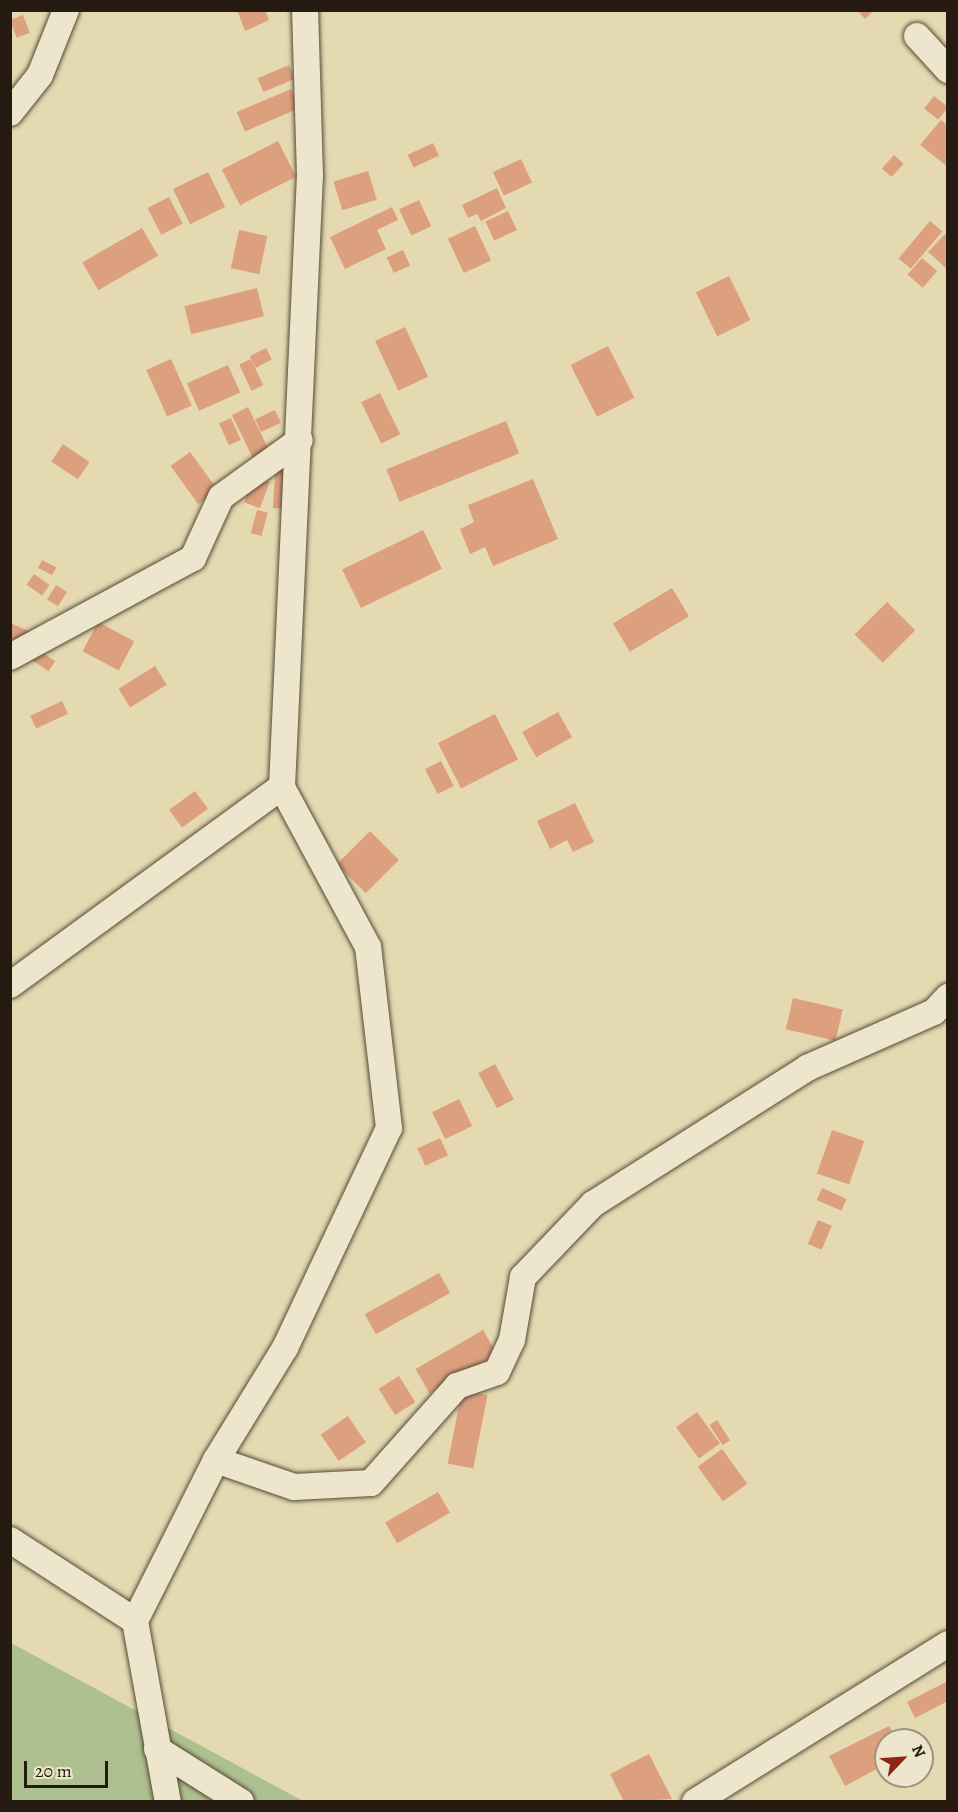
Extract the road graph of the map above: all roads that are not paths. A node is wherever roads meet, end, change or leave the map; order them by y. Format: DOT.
graph roads {
  1 [pos="66,10"];
  2 [pos="305,10"];
  3 [pos="916,36"];
  4 [pos="948,70"];
  5 [pos="10,113"];
  6 [pos="300,440"];
  7 [pos="10,657"];
  8 [pos="282,787"];
  9 [pos="10,985"];
  10 [pos="948,997"];
  11 [pos="216,1460"];
  12 [pos="10,1540"];
  13 [pos="135,1621"];
  14 [pos="948,1644"];
  15 [pos="157,1749"];
  16 [pos="168,1802"];
  17 [pos="241,1802"];
  18 [pos="695,1802"];
  1 -- 5 [label="street"];
  2 -- 6 [label="street"];
  3 -- 4 [label="street"];
  6 -- 7 [label="street"];
  6 -- 8 [label="street"];
  8 -- 9 [label="street"];
  8 -- 11 [label="street"];
  10 -- 11 [label="street"];
  11 -- 13 [label="street"];
  12 -- 13 [label="street"];
  13 -- 15 [label="street"];
  14 -- 18 [label="street"];
  15 -- 16 [label="street"];
  15 -- 17 [label="street"];
}
